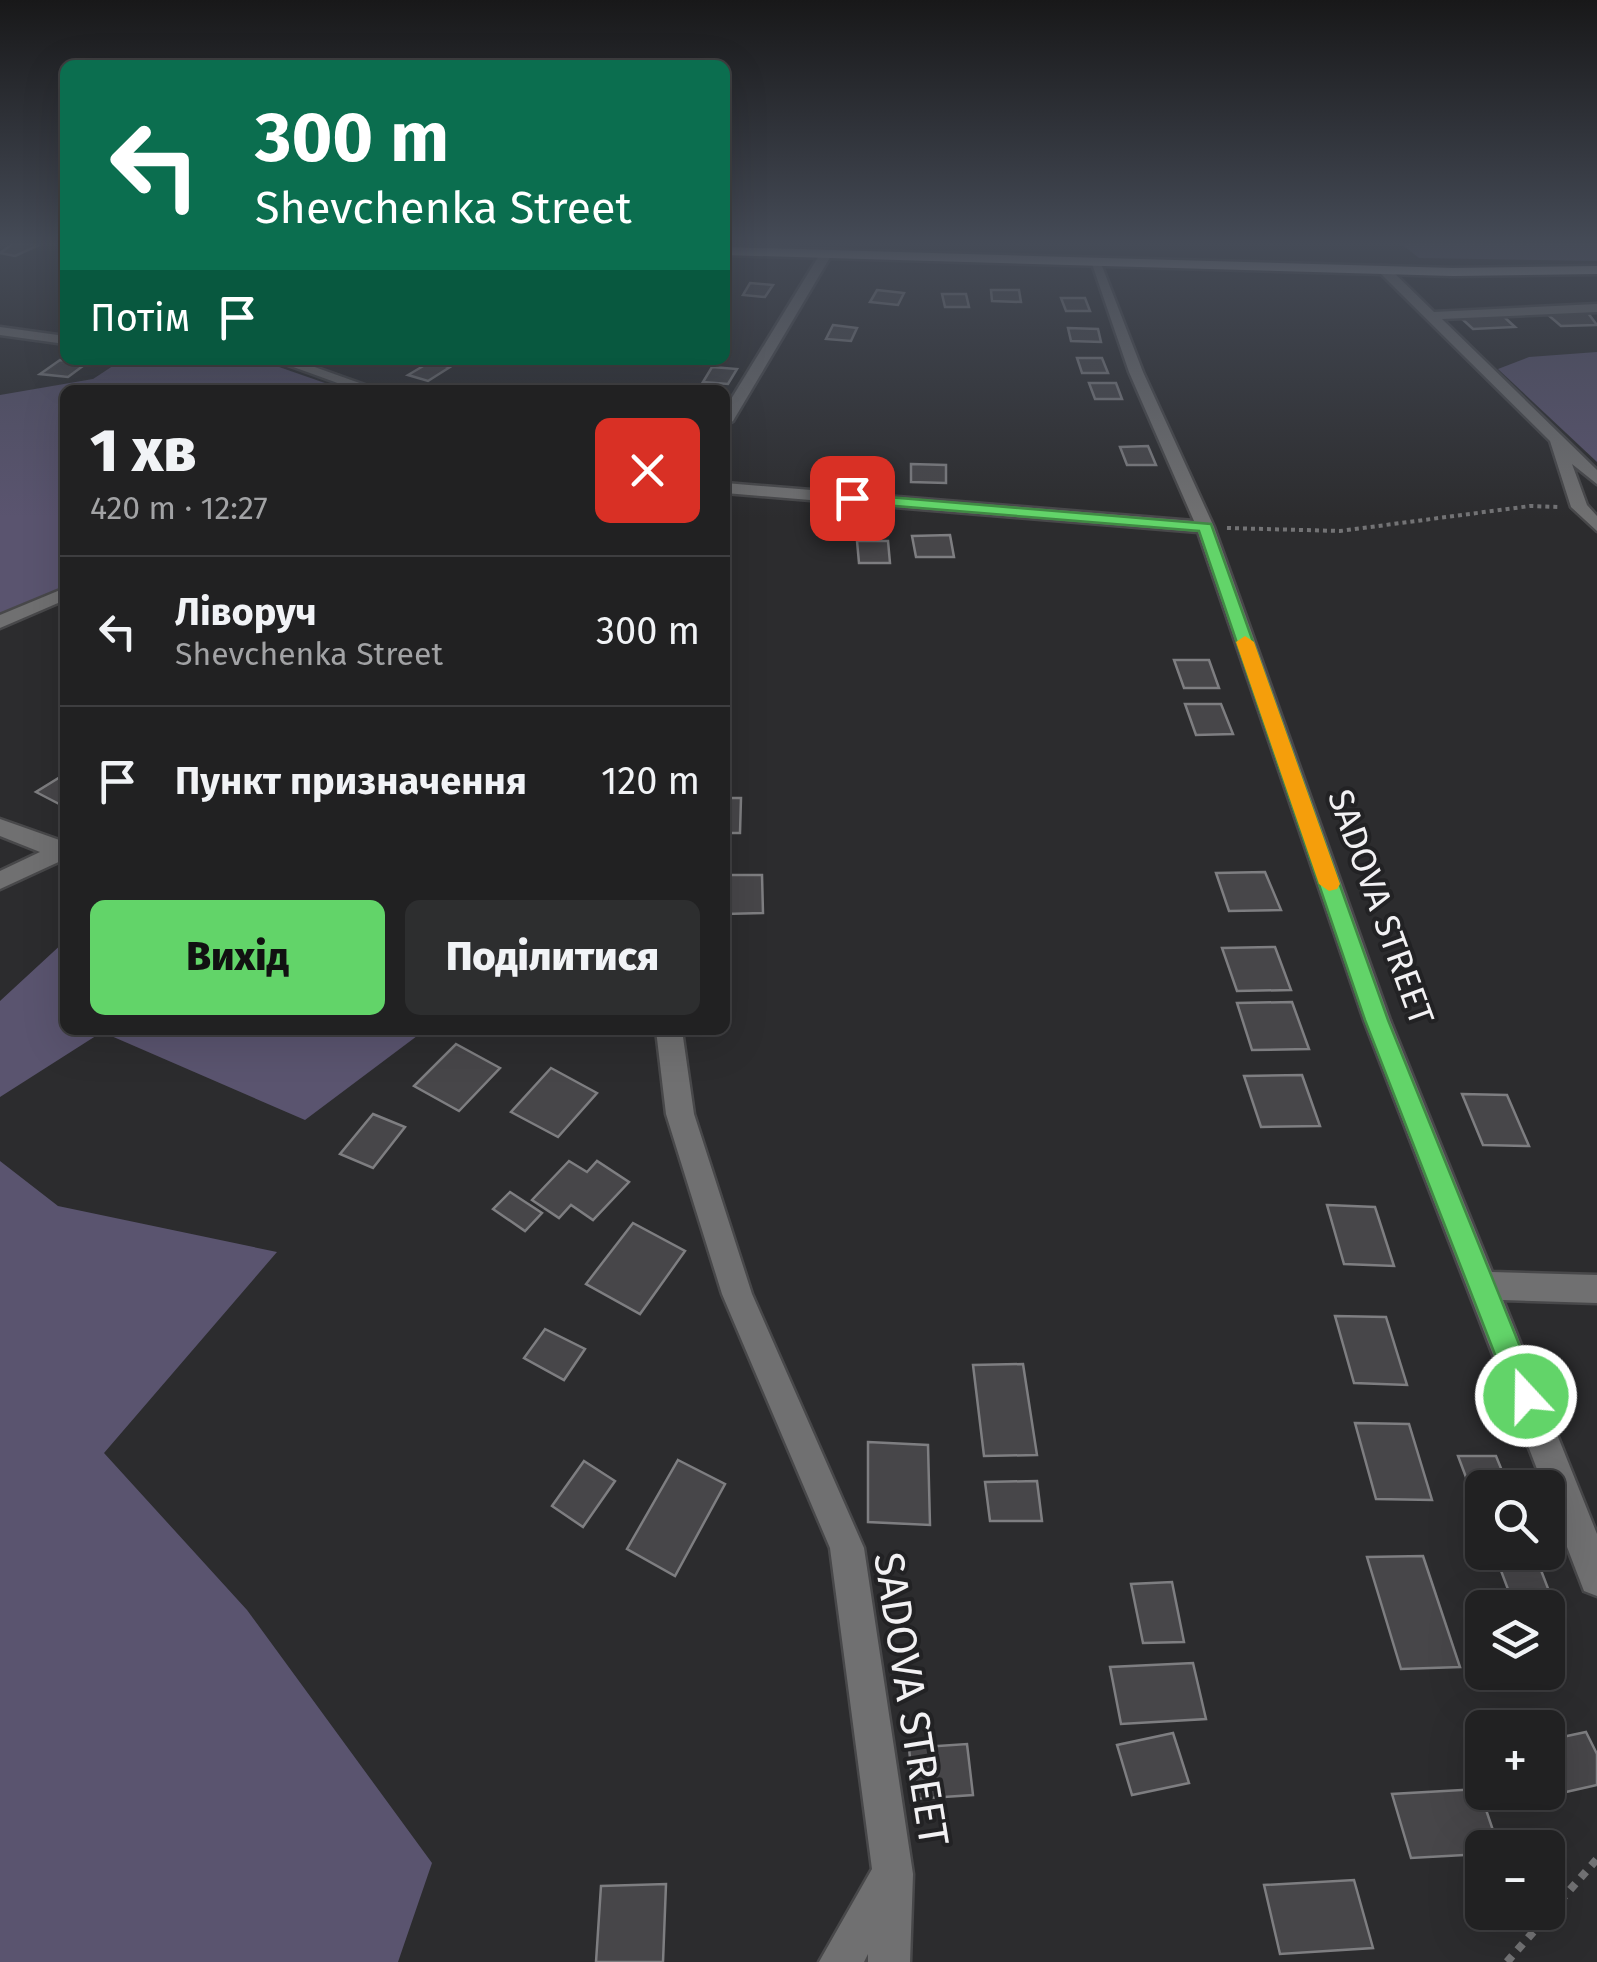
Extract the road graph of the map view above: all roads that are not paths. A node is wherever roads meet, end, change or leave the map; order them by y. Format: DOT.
graph roads {
  1 [pos="26,335"];
  2 [pos="777,335"];
  3 [pos="1122,335"];
  4 [pos="1447,335"];
  5 [pos="60,339"];
  6 [pos="296,365"];
  7 [pos="357,385"];
  8 [pos="730,412"];
  9 [pos="1556,442"];
  10 [pos="1597,478"];
  11 [pos="730,488"];
  12 [pos="1597,526"];
  13 [pos="1205,527"];
  14 [pos="60,595"];
  15 [pos="0,622"];
  16 [pos="0,828"];
  17 [pos="60,850"];
  18 [pos="60,852"];
  19 [pos="0,881"];
  20 [pos="670,1035"];
  21 [pos="1482,1286"];
  22 [pos="1597,1289"];
  23 [pos="1597,1578"];
  24 [pos="893,1874"];
  25 [pos="840,1962"];
  26 [pos="889,1962"];
  1 -- 5 [label="street"];
  2 -- 8 [label="street"];
  3 -- 13 [label="street, SADOVA STREET"];
  4 -- 9 [label="street"];
  6 -- 7 [label="street"];
  9 -- 10 [label="street"];
  9 -- 12 [label="street"];
  11 -- 13 [label="street"];
  13 -- 21 [label="street, SADOVA STREET"];
  14 -- 15 [label="street"];
  16 -- 17 [label="street"];
  18 -- 19 [label="street"];
  20 -- 24 [label="street, SADOVA STREET"];
  21 -- 22 [label="street"];
  21 -- 23 [label="street, SADOVA STREET"];
  24 -- 25 [label="street"];
  24 -- 26 [label="street, SADOVA STREET"];
}
